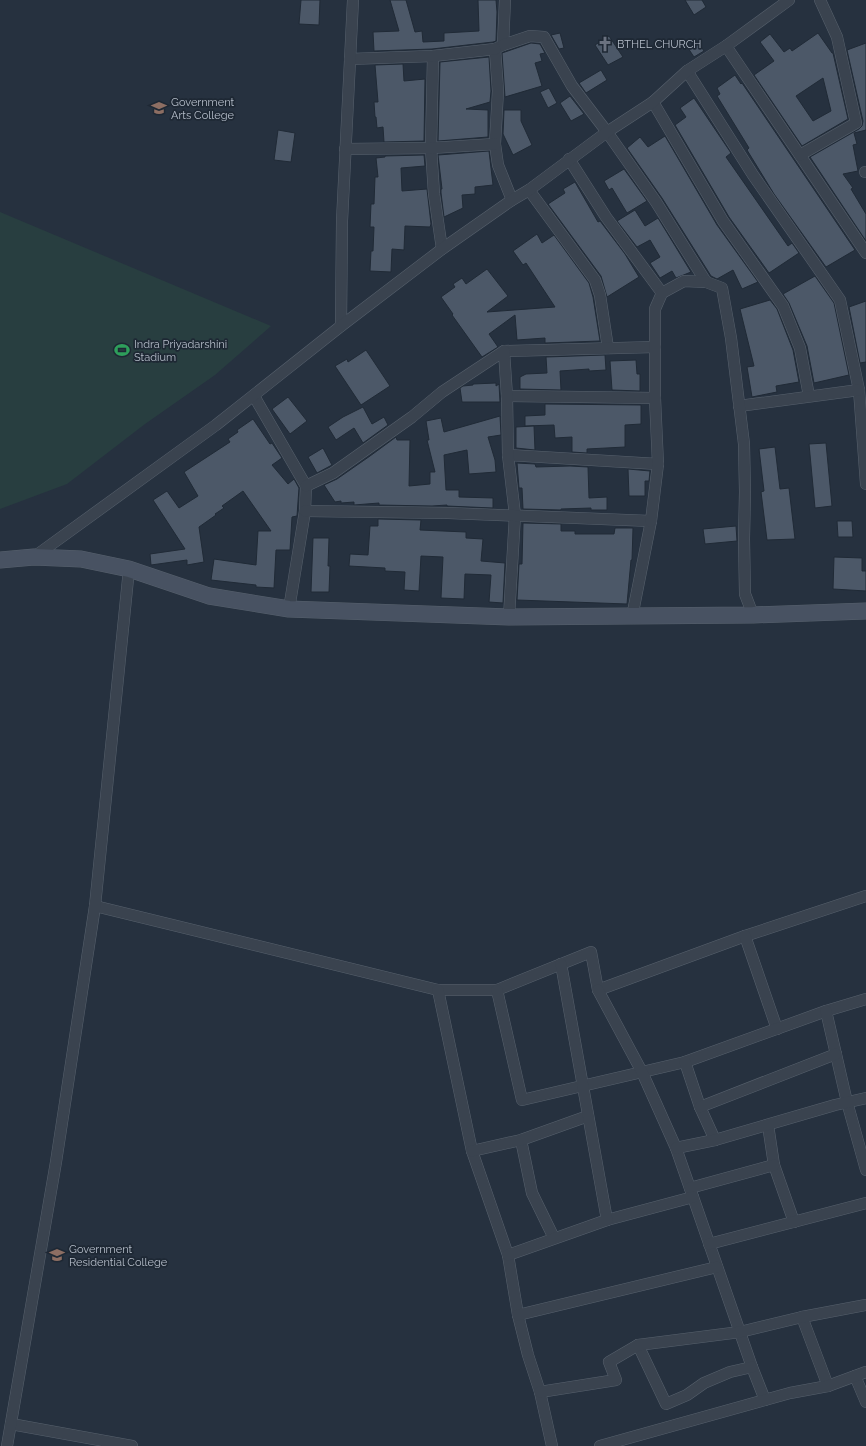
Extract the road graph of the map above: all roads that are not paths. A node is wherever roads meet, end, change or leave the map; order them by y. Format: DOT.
graph roads {
  1 [pos="353,0"];
  2 [pos="505,0"];
  3 [pos="789,0"];
  4 [pos="820,0"];
  5 [pos="726,46"];
  6 [pos="499,47"];
  7 [pos="433,56"];
  8 [pos="350,59"];
  9 [pos="687,71"];
  10 [pos="653,102"];
  11 [pos="607,132"];
  12 [pos="495,144"];
  13 [pos="431,148"];
  14 [pos="345,149"];
  15 [pos="800,155"];
  16 [pos="569,159"];
  17 [pos="529,190"];
  18 [pos="512,200"];
  19 [pos="442,249"];
  20 [pos="866,253"];
  21 [pos="706,282"];
  22 [pos="662,293"];
  23 [pos="341,326"];
  24 [pos="655,347"];
  25 [pos="608,348"];
  26 [pos="504,351"];
  27 [pos="860,390"];
  28 [pos="254,396"];
  29 [pos="507,396"];
  30 [pos="809,396"];
  31 [pos="656,398"];
  32 [pos="739,406"];
  33 [pos="865,442"];
  34 [pos="508,455"];
  35 [pos="658,464"];
  36 [pos="866,484"];
  37 [pos="306,486"];
  38 [pos="305,511"];
  39 [pos="514,515"];
  40 [pos="651,521"];
  41 [pos="34,557"];
  42 [pos="0,560"];
  43 [pos="129,568"];
  44 [pos="289,609"];
  45 [pos="866,611"];
  46 [pos="753,615"];
  47 [pos="509,617"];
  48 [pos="632,617"];
  49 [pos="866,896"];
  50 [pos="95,906"];
  51 [pos="745,936"];
  52 [pos="561,964"];
  53 [pos="438,990"];
  54 [pos="497,990"];
  55 [pos="598,990"];
  56 [pos="866,999"];
  57 [pos="826,1011"];
  58 [pos="777,1029"];
  59 [pos="836,1054"];
  60 [pos="685,1062"];
  61 [pos="642,1072"];
  62 [pos="583,1086"];
  63 [pos="866,1098"];
  64 [pos="847,1102"];
  65 [pos="700,1107"];
  66 [pos="588,1116"];
  67 [pos="768,1125"];
  68 [pos="521,1140"];
  69 [pos="715,1140"];
  70 [pos="676,1148"];
  71 [pos="472,1151"];
  72 [pos="774,1165"];
  73 [pos="866,1170"];
  74 [pos="692,1192"];
  75 [pos="866,1203"];
  76 [pos="607,1220"];
  77 [pos="794,1222"];
  78 [pos="554,1238"];
  79 [pos="709,1244"];
  80 [pos="508,1255"];
  81 [pos="717,1267"];
  82 [pos="866,1305"];
  83 [pos="518,1315"];
  84 [pos="802,1317"];
  85 [pos="740,1332"];
  86 [pos="638,1345"];
  87 [pos="752,1367"];
  88 [pos="866,1372"];
  89 [pos="855,1376"];
  90 [pos="828,1386"];
  91 [pos="540,1392"];
  92 [pos="765,1400"];
  93 [pos="866,1402"];
  94 [pos="11,1424"];
  95 [pos="7,1446"];
  96 [pos="132,1446"];
  97 [pos="552,1446"];
  98 [pos="600,1446"];
  1 -- 8 [label="street"];
  2 -- 6 [label="street"];
  3 -- 5 [label="street"];
  4 -- 15 [label="street"];
  5 -- 9 [label="street"];
  5 -- 15 [label="street"];
  6 -- 7 [label="street"];
  6 -- 11 [label="street"];
  6 -- 12 [label="street"];
  7 -- 8 [label="street"];
  7 -- 13 [label="street"];
  8 -- 14 [label="street"];
  9 -- 10 [label="street"];
  9 -- 27 [label="street"];
  10 -- 11 [label="street"];
  10 -- 30 [label="street"];
  11 -- 16 [label="street"];
  11 -- 21 [label="street"];
  12 -- 13 [label="street"];
  12 -- 18 [label="street"];
  13 -- 14 [label="street"];
  13 -- 19 [label="street"];
  14 -- 23 [label="street"];
  15 -- 20 [label="street"];
  16 -- 17 [label="street"];
  16 -- 22 [label="street"];
  17 -- 18 [label="street"];
  17 -- 25 [label="street"];
  18 -- 19 [label="street"];
  19 -- 23 [label="street"];
  21 -- 22 [label="street"];
  21 -- 32 [label="street"];
  22 -- 24 [label="street"];
  23 -- 28 [label="street"];
  24 -- 25 [label="street"];
  24 -- 31 [label="street"];
  25 -- 26 [label="street"];
  26 -- 29 [label="street"];
  26 -- 37 [label="street"];
  27 -- 30 [label="street"];
  27 -- 33 [label="street"];
  28 -- 37 [label="street"];
  28 -- 41 [label="street"];
  29 -- 31 [label="street"];
  29 -- 34 [label="street"];
  30 -- 32 [label="street"];
  31 -- 35 [label="street"];
  32 -- 46 [label="street"];
  33 -- 36 [label="street"];
  34 -- 35 [label="street"];
  34 -- 39 [label="street"];
  35 -- 40 [label="street"];
  37 -- 38 [label="street"];
  38 -- 39 [label="street"];
  38 -- 44 [label="street"];
  39 -- 40 [label="street"];
  39 -- 47 [label="street"];
  40 -- 48 [label="street"];
  41 -- 42 [label="main road"];
  41 -- 43 [label="main road"];
  43 -- 44 [label="main road"];
  43 -- 50 [label="street"];
  44 -- 47 [label="main road"];
  45 -- 46 [label="main road"];
  46 -- 48 [label="main road"];
  47 -- 48 [label="main road"];
  49 -- 51 [label="street"];
  50 -- 53 [label="street"];
  50 -- 94 [label="street"];
  51 -- 55 [label="street"];
  51 -- 58 [label="street"];
  52 -- 54 [label="street"];
  52 -- 55 [label="street"];
  52 -- 62 [label="street"];
  53 -- 54 [label="street"];
  53 -- 71 [label="street"];
  54 -- 62 [label="street"];
  55 -- 61 [label="street"];
  56 -- 57 [label="street"];
  57 -- 58 [label="street"];
  57 -- 59 [label="street"];
  58 -- 60 [label="street"];
  59 -- 64 [label="street"];
  59 -- 65 [label="street"];
  60 -- 61 [label="street"];
  60 -- 65 [label="street"];
  61 -- 62 [label="street"];
  61 -- 70 [label="street"];
  62 -- 66 [label="street"];
  63 -- 64 [label="street"];
  64 -- 67 [label="street"];
  64 -- 73 [label="street"];
  65 -- 69 [label="street"];
  66 -- 68 [label="street"];
  66 -- 76 [label="street"];
  67 -- 69 [label="street"];
  67 -- 72 [label="street"];
  68 -- 71 [label="street"];
  68 -- 78 [label="street"];
  69 -- 70 [label="street"];
  70 -- 74 [label="street"];
  71 -- 80 [label="street"];
  72 -- 74 [label="street"];
  72 -- 77 [label="street"];
  74 -- 76 [label="street"];
  74 -- 79 [label="street"];
  75 -- 77 [label="street"];
  76 -- 78 [label="street"];
  77 -- 79 [label="street"];
  78 -- 80 [label="street"];
  79 -- 81 [label="street"];
  80 -- 83 [label="street"];
  81 -- 83 [label="street"];
  81 -- 85 [label="street"];
  82 -- 84 [label="street"];
  83 -- 91 [label="street"];
  84 -- 85 [label="street"];
  84 -- 90 [label="street"];
  85 -- 86 [label="street"];
  85 -- 87 [label="street"];
  86 -- 87 [label="street"];
  86 -- 91 [label="street"];
  87 -- 92 [label="street"];
  88 -- 89 [label="street"];
  89 -- 90 [label="street"];
  89 -- 93 [label="street"];
  90 -- 92 [label="street"];
  91 -- 97 [label="street"];
  92 -- 98 [label="street"];
  94 -- 95 [label="street"];
  94 -- 96 [label="street"];
}
